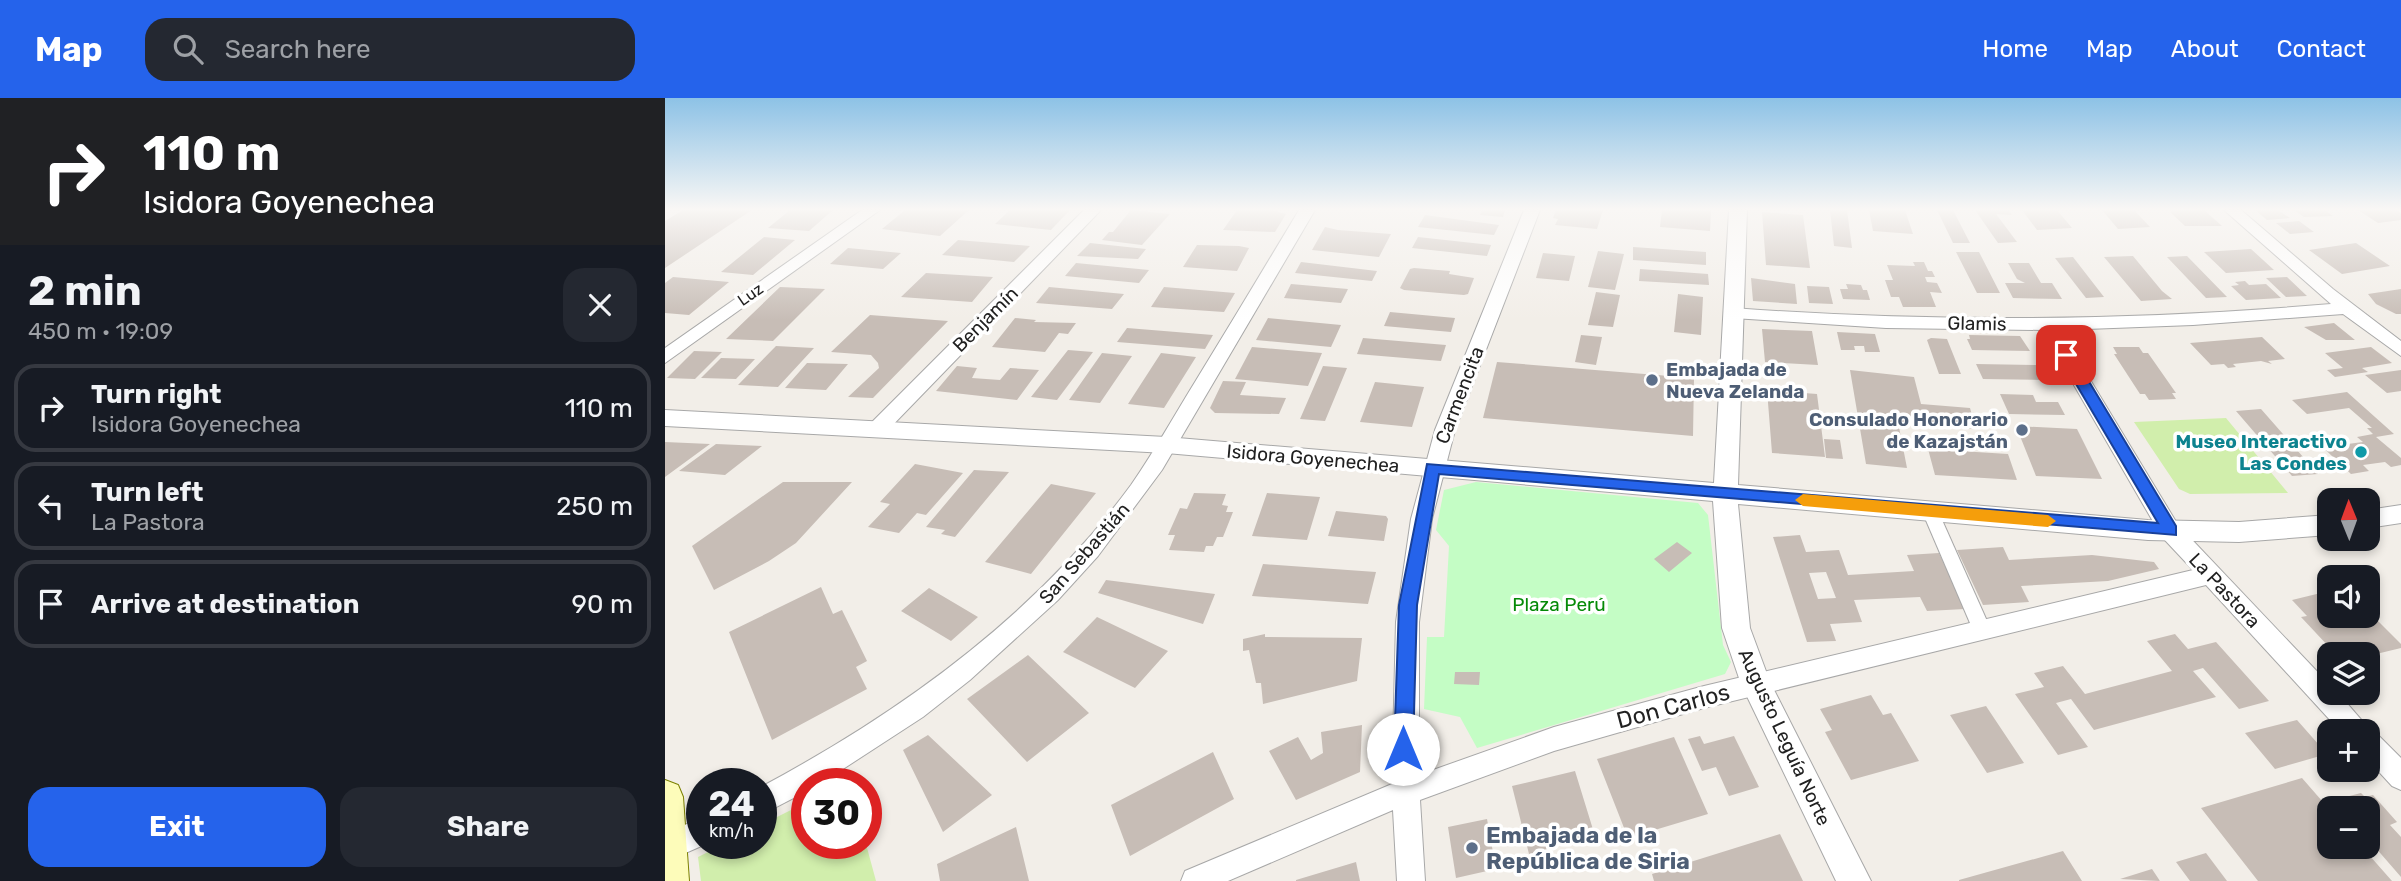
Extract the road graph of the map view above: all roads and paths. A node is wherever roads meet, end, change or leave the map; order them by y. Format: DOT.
graph roads {
  1 [pos="821,247"];
  2 [pos="1057,247"];
  3 [pos="1285,247"];
  4 [pos="1518,247"];
  5 [pos="1736,247"];
  6 [pos="2274,247"];
  7 [pos="2346,309"];
  8 [pos="1733,313"];
  9 [pos="2048,325"];
  10 [pos="2401,350"];
  11 [pos="665,357"];
  12 [pos="668,417"];
  13 [pos="878,428"];
  14 [pos="1166,445"];
  15 [pos="1433,468"];
  16 [pos="1726,493"];
  17 [pos="1930,511"];
  18 [pos="2401,514"];
  19 [pos="2380,517"];
  20 [pos="2317,526"];
  21 [pos="2170,531"];
  22 [pos="2210,575"];
  23 [pos="1982,630"];
  24 [pos="1756,684"];
  25 [pos="2346,719"];
  26 [pos="2380,755"];
  27 [pos="2401,777"];
  28 [pos="1404,791"];
  29 [pos="777,794"];
  30 [pos="665,797"];
  31 [pos="677,851"];
  32 [pos="1195,881"];
  33 [pos="1411,881"];
  34 [pos="1854,881"];
  1 -- 11 [label="street, Luz"];
  2 -- 13 [label="street, Benjamín"];
  3 -- 14 [label="street, San Sebastián"];
  4 -- 15 [label="street, Carmencita"];
  5 -- 8 [label="street, Augusto Leguía Norte"];
  6 -- 7 [label="street"];
  7 -- 9 [label="street, Glamis"];
  7 -- 10 [label="street"];
  8 -- 9 [label="street, Glamis"];
  8 -- 16 [label="street, Augusto Leguía Norte"];
  9 -- 21 [label="street, La Pastora"];
  12 -- 13 [label="street, Isidora Goyenechea"];
  13 -- 14 [label="street, Isidora Goyenechea"];
  14 -- 15 [label="street, Isidora Goyenechea"];
  14 -- 29 [label="street, San Sebastián"];
  15 -- 16 [label="street, Isidora Goyenechea"];
  15 -- 28 [label="street, Carmencita"];
  16 -- 17 [label="street, Isidora Goyenechea"];
  16 -- 24 [label="street, Augusto Leguía Norte"];
  17 -- 21 [label="street, Isidora Goyenechea"];
  17 -- 23 [label="street"];
  18 -- 19 [label="street"];
  20 -- 21 [label="street, Isidora Goyenechea"];
  21 -- 22 [label="street, La Pastora"];
  22 -- 23 [label="street, Don Carlos"];
  22 -- 25 [label="street, La Pastora"];
  23 -- 24 [label="street, Don Carlos"];
  24 -- 28 [label="street, Don Carlos"];
  24 -- 34 [label="street, Augusto Leguía Norte"];
  26 -- 27 [label="street"];
  28 -- 32 [label="street, Don Carlos"];
  28 -- 33 [label="street, Carmencita"];
  30 -- 31 [label="main road"];
}
